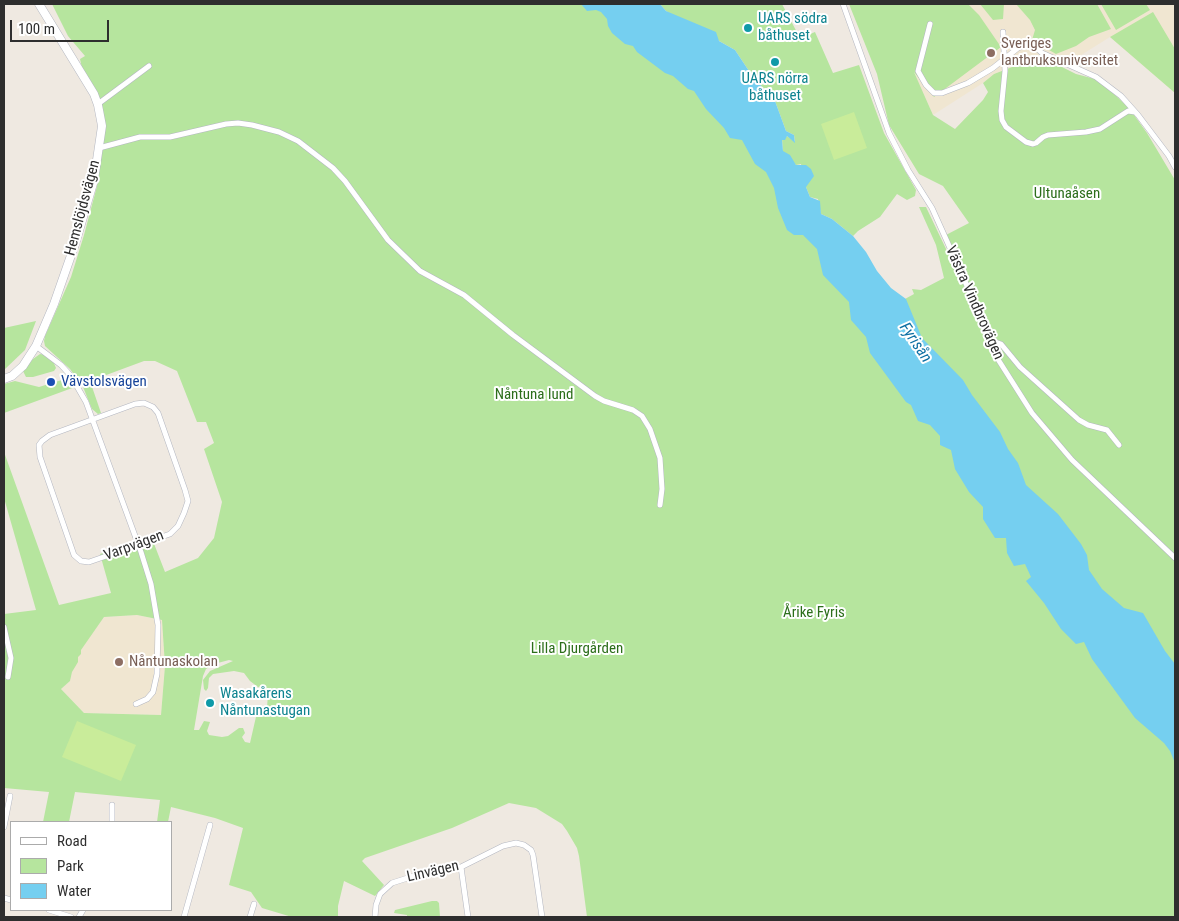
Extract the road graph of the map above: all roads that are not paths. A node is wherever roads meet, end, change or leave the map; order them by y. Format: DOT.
graph roads {
  1 [pos="39,4"];
  2 [pos="844,4"];
  3 [pos="930,24"];
  4 [pos="1004,32"];
  5 [pos="1004,59"];
  6 [pos="149,66"];
  7 [pos="98,104"];
  8 [pos="1135,112"];
  9 [pos="99,148"];
  10 [pos="1175,167"];
  11 [pos="989,340"];
  12 [pos="36,346"];
  13 [pos="4,380"];
  14 [pos="93,420"];
  15 [pos="1119,444"];
  16 [pos="660,505"];
  17 [pos="138,545"];
  18 [pos="1175,558"];
  19 [pos="4,627"];
  20 [pos="8,677"];
  21 [pos="136,704"];
  22 [pos="10,796"];
  23 [pos="112,805"];
  24 [pos="112,821"];
  25 [pos="210,825"];
  26 [pos="4,827"];
  27 [pos="461,867"];
  28 [pos="254,904"];
  29 [pos="52,911"];
  30 [pos="71,917"];
  31 [pos="184,917"];
  32 [pos="250,917"];
  33 [pos="375,917"];
  34 [pos="468,917"];
  35 [pos="542,917"];
  1 -- 7 [label="street, Hemslöjdsvägen"];
  2 -- 11 [label="street, Västra Vindbrovägen"];
  3 -- 5 [label="street"];
  4 -- 5 [label="street"];
  5 -- 8 [label="street"];
  5 -- 8 [label="street"];
  6 -- 7 [label="street"];
  7 -- 9 [label="street, Hemslöjdsvägen"];
  8 -- 10 [label="street"];
  9 -- 12 [label="street, Hemslöjdsvägen"];
  9 -- 16 [label="street"];
  11 -- 15 [label="street"];
  11 -- 18 [label="street, Västra Vindbrovägen"];
  12 -- 13 [label="street, Hemslöjdsvägen"];
  12 -- 14 [label="street"];
  14 -- 17 [label="street"];
  14 -- 17 [label="street, Varpvägen"];
  14 -- 17 [label="street, Varpvägen"];
  17 -- 21 [label="street"];
  19 -- 20 [label="street"];
  22 -- 26 [label="street"];
  23 -- 24 [label="street"];
  25 -- 31 [label="street"];
  27 -- 33 [label="street, Linvägen"];
  27 -- 34 [label="street"];
  27 -- 35 [label="street, Linvägen"];
  28 -- 32 [label="street"];
  29 -- 30 [label="street"];
}
